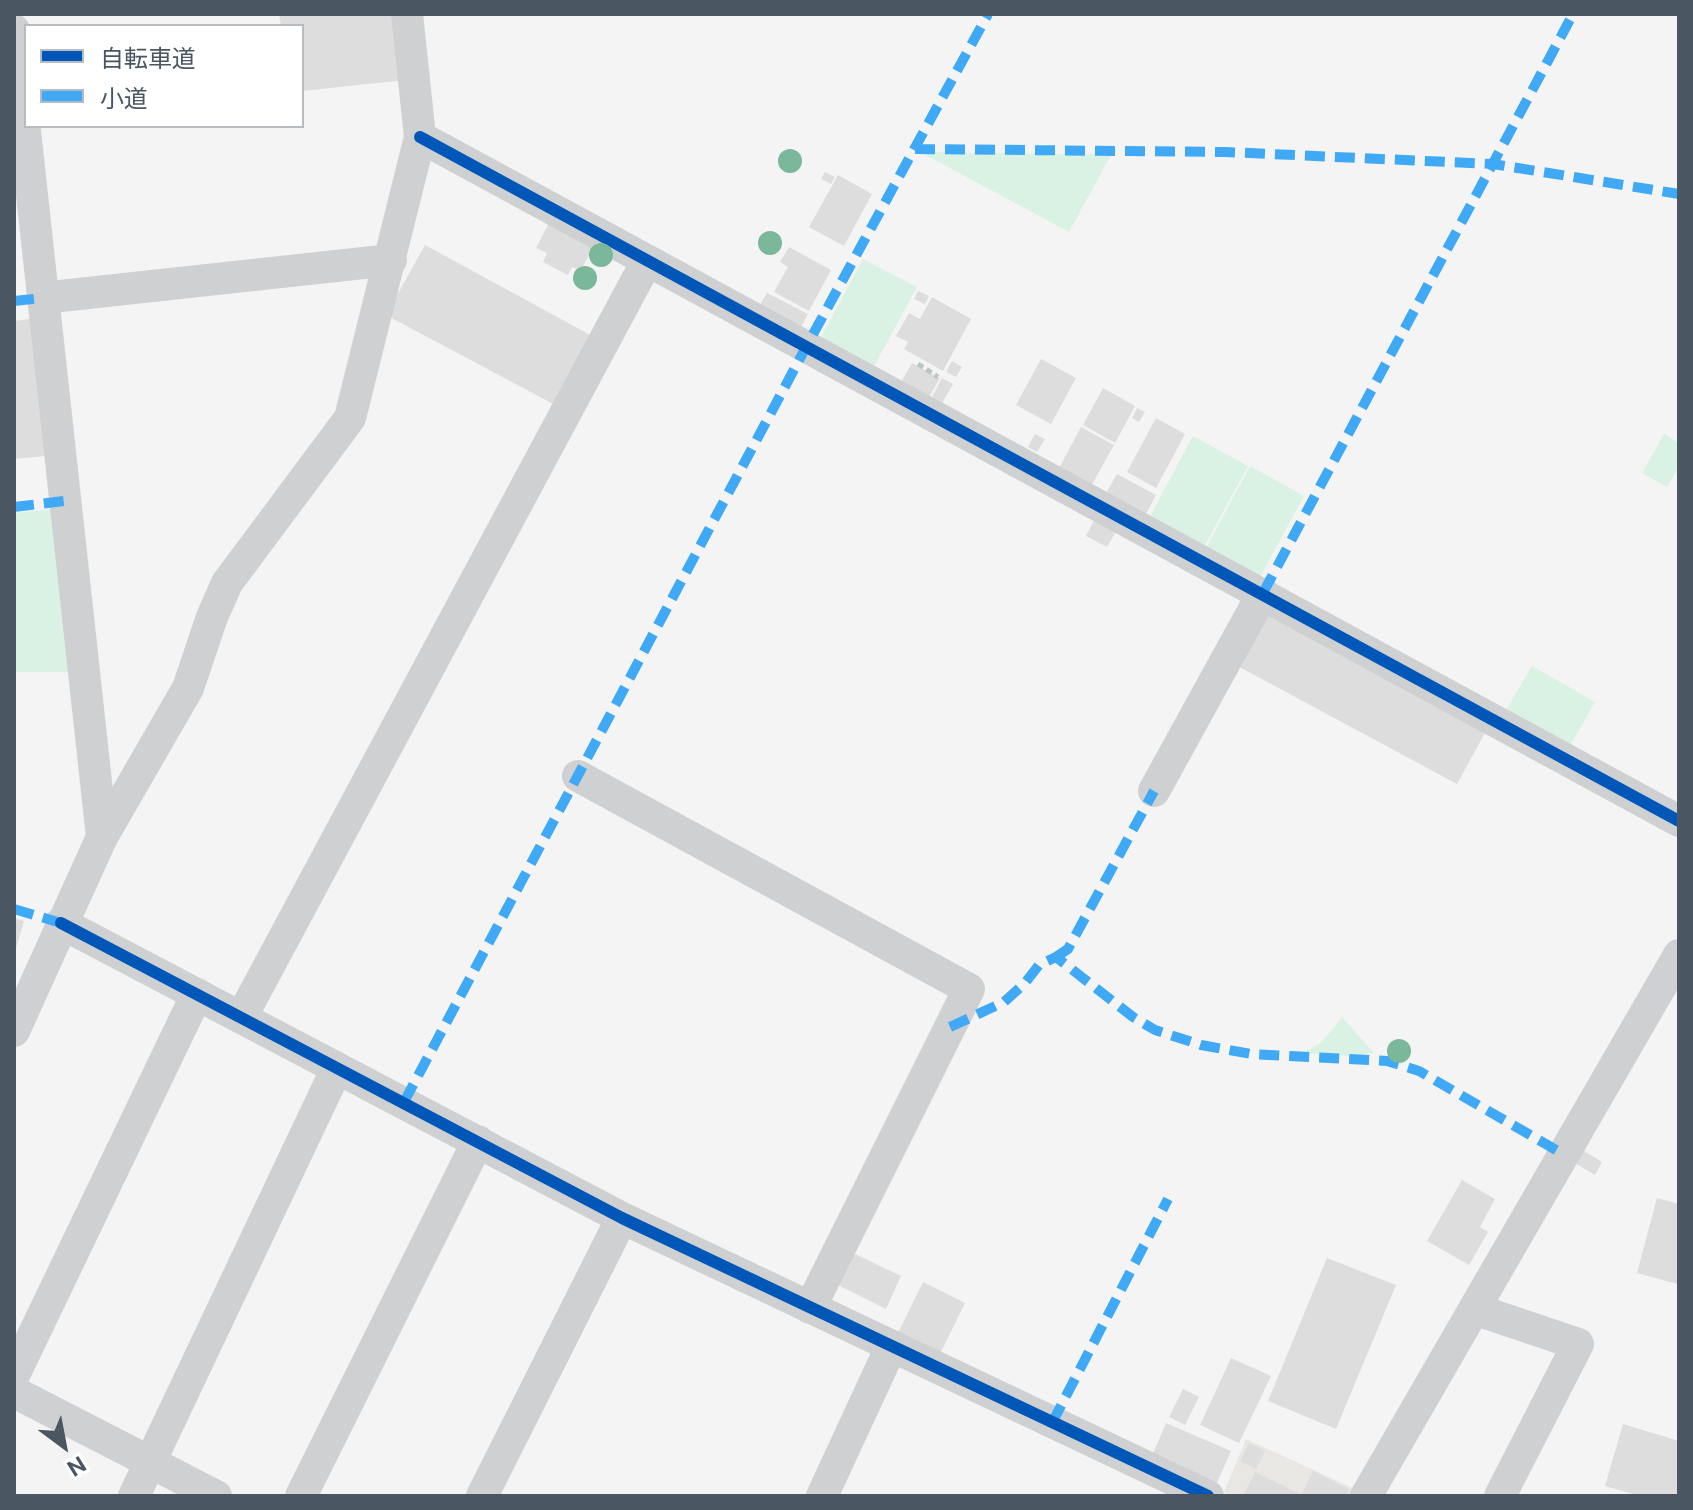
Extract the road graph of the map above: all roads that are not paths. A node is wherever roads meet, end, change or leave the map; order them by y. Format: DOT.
graph roads {
  1 [pos="407,14"];
  2 [pos="14,30"];
  3 [pos="24,126"];
  4 [pos="24,128"];
  5 [pos="420,137"];
  6 [pos="391,260"];
  7 [pos="647,261"];
  8 [pos="42,298"];
  9 [pos="1263,593"];
  10 [pos="578,776"];
  11 [pos="1154,791"];
  12 [pos="1679,821"];
  13 [pos="102,837"];
  14 [pos="61,923"];
  15 [pos="1679,955"];
  16 [pos="197,994"];
  17 [pos="241,1018"];
  18 [pos="14,1031"];
  19 [pos="337,1068"];
  20 [pos="478,1141"];
  21 [pos="622,1218"];
  22 [pos="810,1308"];
  23 [pos="1474,1309"];
  24 [pos="891,1347"];
  25 [pos="14,1375"];
  26 [pos="14,1392"];
  27 [pos="150,1463"];
  28 [pos="134,1496"];
  29 [pos="216,1496"];
  30 [pos="301,1496"];
  31 [pos="482,1496"];
  32 [pos="822,1496"];
  33 [pos="1208,1496"];
  34 [pos="1366,1496"];
  35 [pos="1500,1496"];
  1 -- 5 [label="street"];
  2 -- 3 [label="street"];
  4 -- 8 [label="street"];
  5 -- 6 [label="street"];
  5 -- 7 [label="street"];
  6 -- 8 [label="street"];
  6 -- 13 [label="street"];
  7 -- 9 [label="street"];
  7 -- 17 [label="street"];
  8 -- 13 [label="street"];
  9 -- 11 [label="street"];
  9 -- 12 [label="street"];
  10 -- 22 [label="street"];
  13 -- 14 [label="street"];
  14 -- 16 [label="street"];
  14 -- 18 [label="street"];
  15 -- 23 [label="street"];
  16 -- 17 [label="street"];
  16 -- 25 [label="street"];
  17 -- 19 [label="street"];
  19 -- 20 [label="street"];
  19 -- 27 [label="street"];
  20 -- 21 [label="street"];
  20 -- 30 [label="street"];
  21 -- 22 [label="street"];
  21 -- 31 [label="street"];
  22 -- 24 [label="street"];
  23 -- 34 [label="street"];
  23 -- 35 [label="street"];
  24 -- 32 [label="street"];
  24 -- 33 [label="street"];
  26 -- 27 [label="street"];
  27 -- 28 [label="street"];
  27 -- 29 [label="street"];
}
